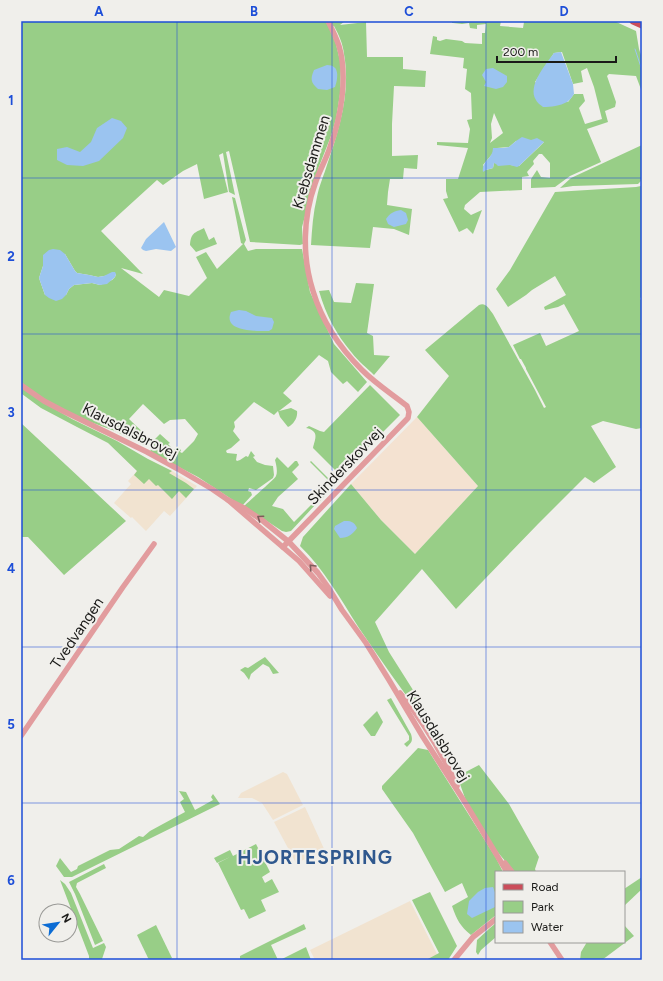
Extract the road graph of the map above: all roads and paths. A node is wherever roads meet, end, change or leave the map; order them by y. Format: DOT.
graph roads {
  1 [pos="328,21"];
  2 [pos="633,21"];
  3 [pos="642,25"];
  4 [pos="21,385"];
  5 [pos="399,399"];
  6 [pos="228,500"];
  7 [pos="289,542"];
  8 [pos="154,544"];
  9 [pos="283,547"];
  10 [pos="342,610"];
  11 [pos="21,736"];
  12 [pos="496,852"];
  13 [pos="506,871"];
  14 [pos="511,871"];
  15 [pos="495,920"];
  16 [pos="551,943"];
  17 [pos="555,943"];
  18 [pos="454,960"];
  19 [pos="562,960"];
  1 -- 5 [label="street, Krebsdammen"];
  2 -- 3 [label="main road"];
  4 -- 6 [label="street, Klausdalsbrovej"];
  5 -- 7 [label="street, Skinderskovvej"];
  7 -- 6 [label="street, Klausdalsbrovej, one-way"];
  6 -- 9 [label="street, Klausdalsbrovej"];
  7 -- 9 [label="street, Skinderskovvej"];
  10 -- 7 [label="street, Klausdalsbrovej, one-way"];
  8 -- 11 [label="street, Tvedvangen"];
  9 -- 10 [label="street, Klausdalsbrovej"];
  10 -- 12 [label="street, Klausdalsbrovej"];
  12 -- 13 [label="street, Klausdalsbrovej"];
  12 -- 14 [label="street, Klausdalsbrovej"];
  15 -- 18 [label="street"];
  16 -- 19 [label="street"];
  17 -- 19 [label="street"];
}
